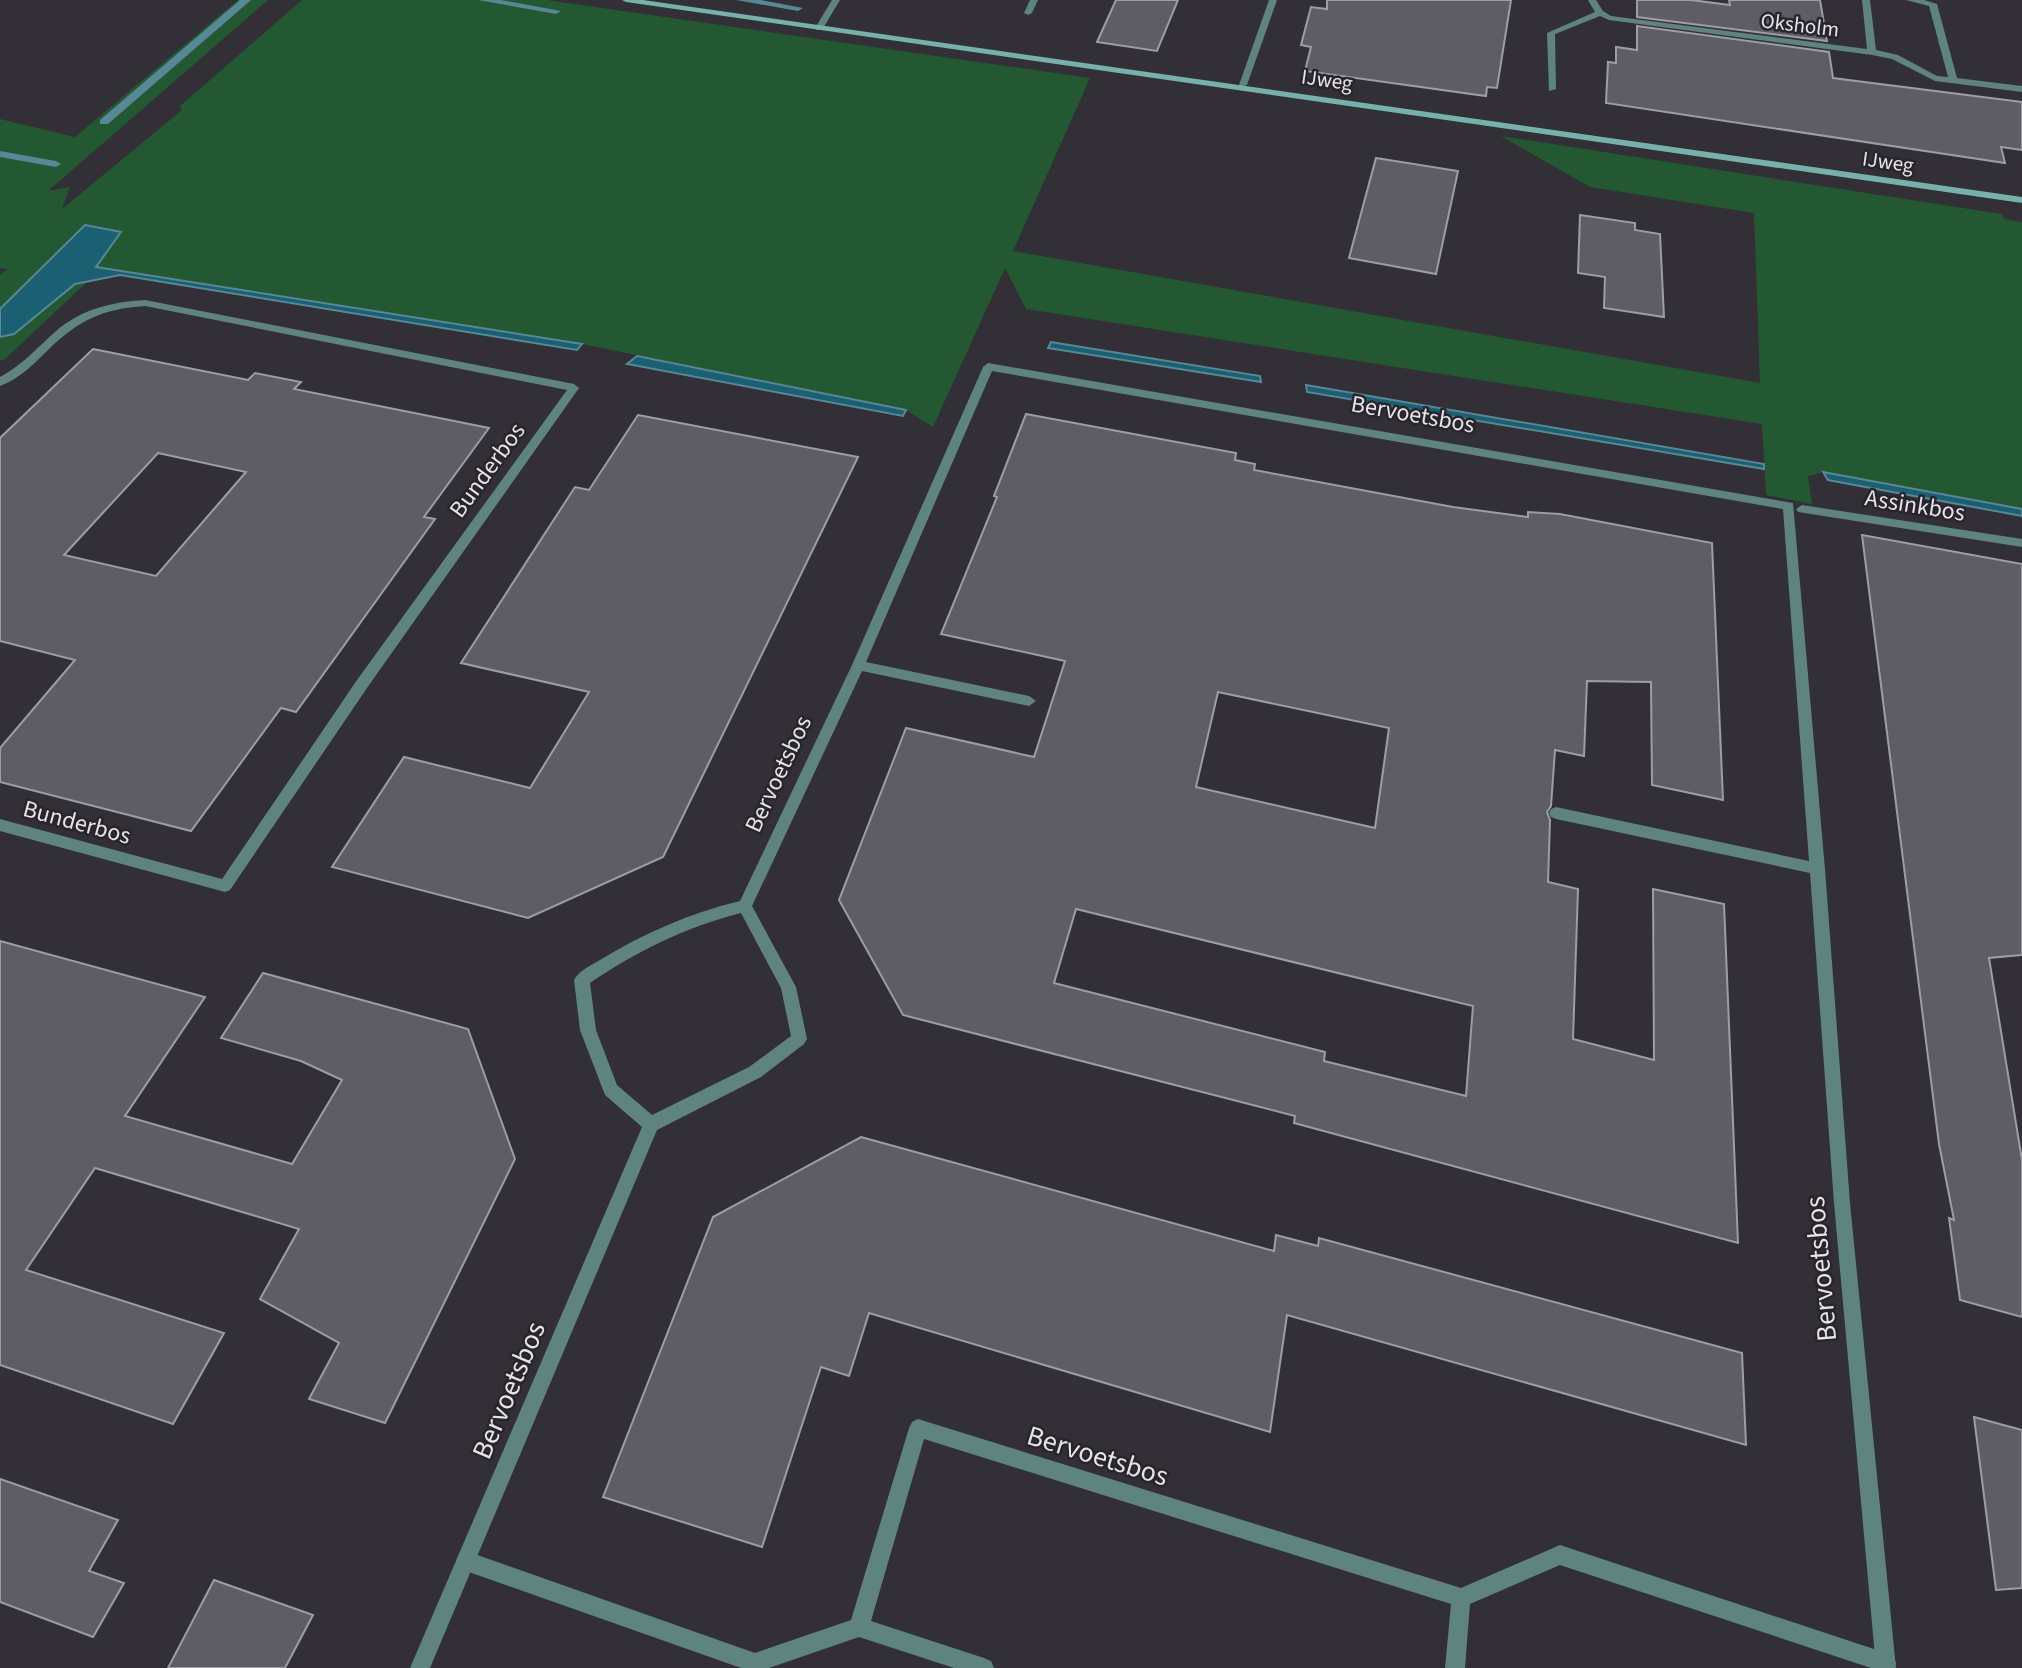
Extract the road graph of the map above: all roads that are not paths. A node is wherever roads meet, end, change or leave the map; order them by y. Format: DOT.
graph roads {
  1 [pos="626,0"];
  2 [pos="836,0"];
  3 [pos="1034,0"];
  4 [pos="1273,0"];
  5 [pos="1592,0"];
  6 [pos="1866,0"];
  7 [pos="1910,0"];
  8 [pos="1028,13"];
  9 [pos="1600,13"];
  10 [pos="819,28"];
  11 [pos="1872,52"];
  12 [pos="1953,80"];
  13 [pos="1243,85"];
  14 [pos="1552,89"];
  15 [pos="2022,89"];
  16 [pos="2022,200"];
  17 [pos="0,382"];
  18 [pos="1802,509"];
  19 [pos="2022,543"];
  20 [pos="858,665"];
  21 [pos="1029,701"];
  22 [pos="1556,813"];
  23 [pos="0,825"];
  24 [pos="1818,869"];
  25 [pos="745,906"];
  26 [pos="651,1124"];
  27 [pos="466,1561"];
  28 [pos="1461,1598"];
  29 [pos="859,1627"];
  30 [pos="1886,1666"];
  31 [pos="420,1668"];
  32 [pos="984,1668"];
  33 [pos="1455,1668"];
  1 -- 10 [label="street, IJweg"];
  2 -- 10 [label="street"];
  3 -- 8 [label="street"];
  4 -- 13 [label="street"];
  5 -- 9 [label="street"];
  6 -- 11 [label="street, Oksholm"];
  7 -- 12 [label="street"];
  9 -- 11 [label="street, Oksholm"];
  9 -- 14 [label="street"];
  10 -- 13 [label="street, IJweg"];
  11 -- 12 [label="street, Oksholm"];
  12 -- 15 [label="street, Oksholm"];
  13 -- 16 [label="street, IJweg"];
  17 -- 23 [label="street, Bunderbos"];
  18 -- 19 [label="street, Assinkbos"];
  20 -- 21 [label="street"];
  20 -- 24 [label="street, Bervoetsbos"];
  20 -- 25 [label="street, Bervoetsbos"];
  22 -- 24 [label="street"];
  24 -- 30 [label="street, Bervoetsbos"];
  25 -- 26 [label="street"];
  25 -- 26 [label="street"];
  26 -- 27 [label="street, Bervoetsbos"];
  27 -- 29 [label="street"];
  27 -- 31 [label="street, Bervoetsbos"];
  28 -- 29 [label="street, Bervoetsbos"];
  28 -- 30 [label="street, Bervoetsbos"];
  28 -- 33 [label="street"];
  29 -- 32 [label="street"];
}
